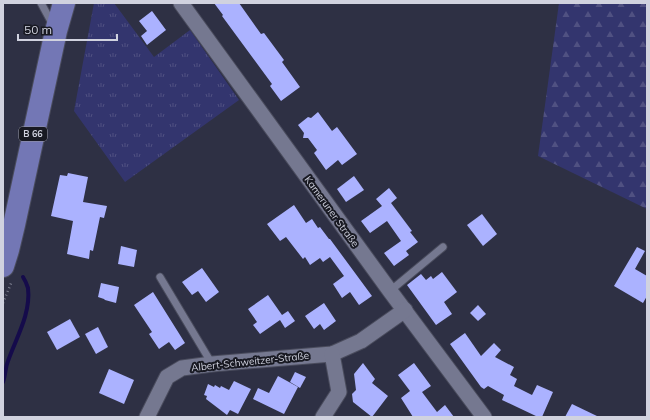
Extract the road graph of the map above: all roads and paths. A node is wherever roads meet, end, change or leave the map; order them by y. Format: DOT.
graph roads {
  1 [pos="41,3"];
  2 [pos="64,3"];
  3 [pos="182,3"];
  4 [pos="56,31"];
  5 [pos="443,247"];
  6 [pos="3,266"];
  7 [pos="160,277"];
  8 [pos="390,291"];
  9 [pos="405,310"];
  10 [pos="332,354"];
  11 [pos="212,364"];
  12 [pos="147,417"];
  13 [pos="324,417"];
  14 [pos="484,417"];
  1 -- 4 [label="lane"];
  2 -- 4 [label="main road, B 66"];
  3 -- 8 [label="street, Kameruner Straße"];
  4 -- 6 [label="main road, B 66"];
  5 -- 8 [label="lane"];
  7 -- 11 [label="lane"];
  8 -- 9 [label="street, Kameruner Straße"];
  9 -- 10 [label="street, Albert-Schweitzer-Straße"];
  9 -- 14 [label="street, Kameruner Straße"];
  10 -- 11 [label="street, Albert-Schweitzer-Straße"];
  10 -- 13 [label="street"];
  11 -- 12 [label="street, Albert-Schweitzer-Straße"];
}
